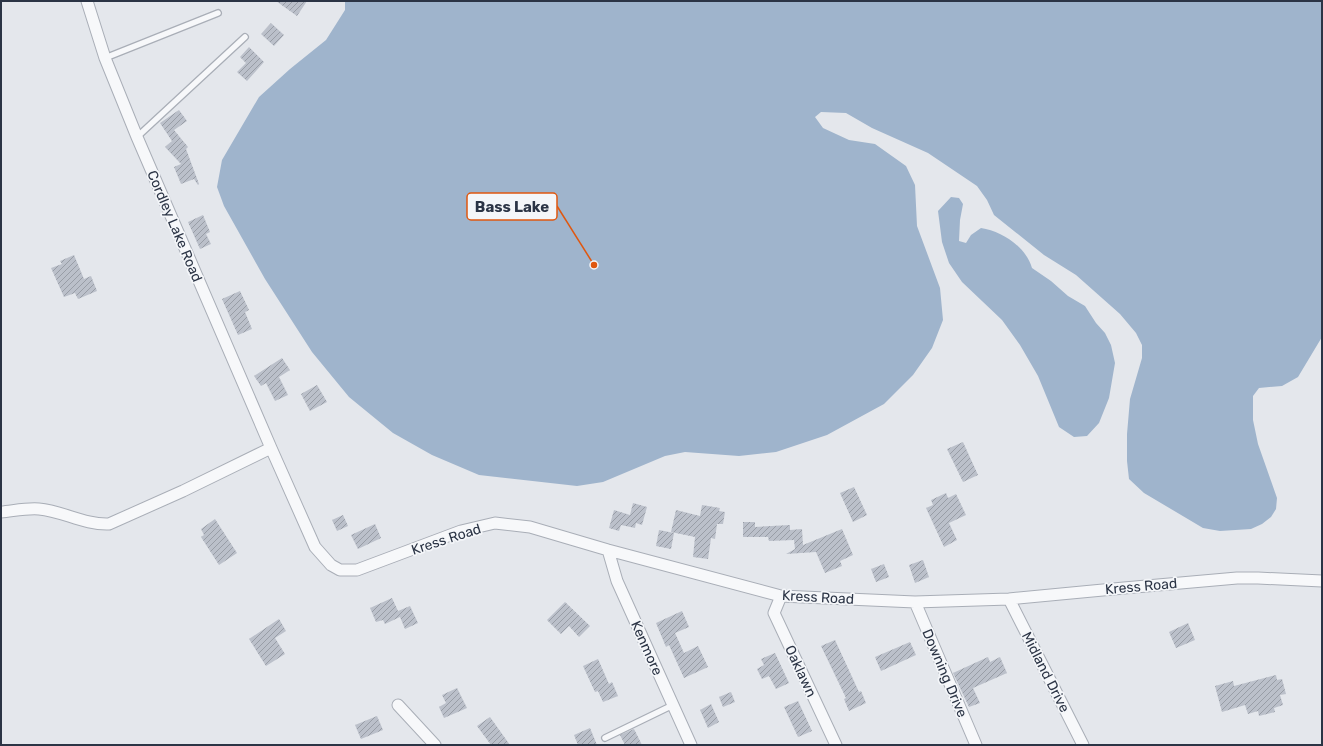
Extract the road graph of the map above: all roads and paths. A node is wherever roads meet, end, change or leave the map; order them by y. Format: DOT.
graph roads {
  1 [pos="87,1"];
  2 [pos="218,14"];
  3 [pos="245,38"];
  4 [pos="104,58"];
  5 [pos="137,137"];
  6 [pos="271,448"];
  7 [pos="1,512"];
  8 [pos="315,547"];
  9 [pos="608,550"];
  10 [pos="1322,581"];
  11 [pos="781,596"];
  12 [pos="1008,599"];
  13 [pos="915,602"];
  14 [pos="672,704"];
  15 [pos="398,705"];
  16 [pos="604,738"];
  17 [pos="436,745"];
  18 [pos="691,745"];
  19 [pos="836,745"];
  20 [pos="976,745"];
  21 [pos="1083,745"];
  1 -- 4 [label="street, Cordley Lake Road"];
  2 -- 4 [label="lane"];
  3 -- 5 [label="lane"];
  4 -- 5 [label="street, Cordley Lake Road"];
  5 -- 6 [label="street, Cordley Lake Road"];
  6 -- 7 [label="street"];
  6 -- 8 [label="street, Cordley Lake Road"];
  8 -- 9 [label="street, Kress Road"];
  9 -- 11 [label="street, Kress Road"];
  9 -- 14 [label="street, Kenmore"];
  10 -- 12 [label="street, Kress Road"];
  11 -- 13 [label="street, Kress Road"];
  11 -- 19 [label="street, Oaklawn"];
  12 -- 13 [label="street, Kress Road"];
  12 -- 21 [label="street, Midland Drive"];
  13 -- 20 [label="street, Downing Drive"];
  14 -- 16 [label="lane"];
  14 -- 18 [label="street, Kenmore"];
  15 -- 17 [label="street"];
}
